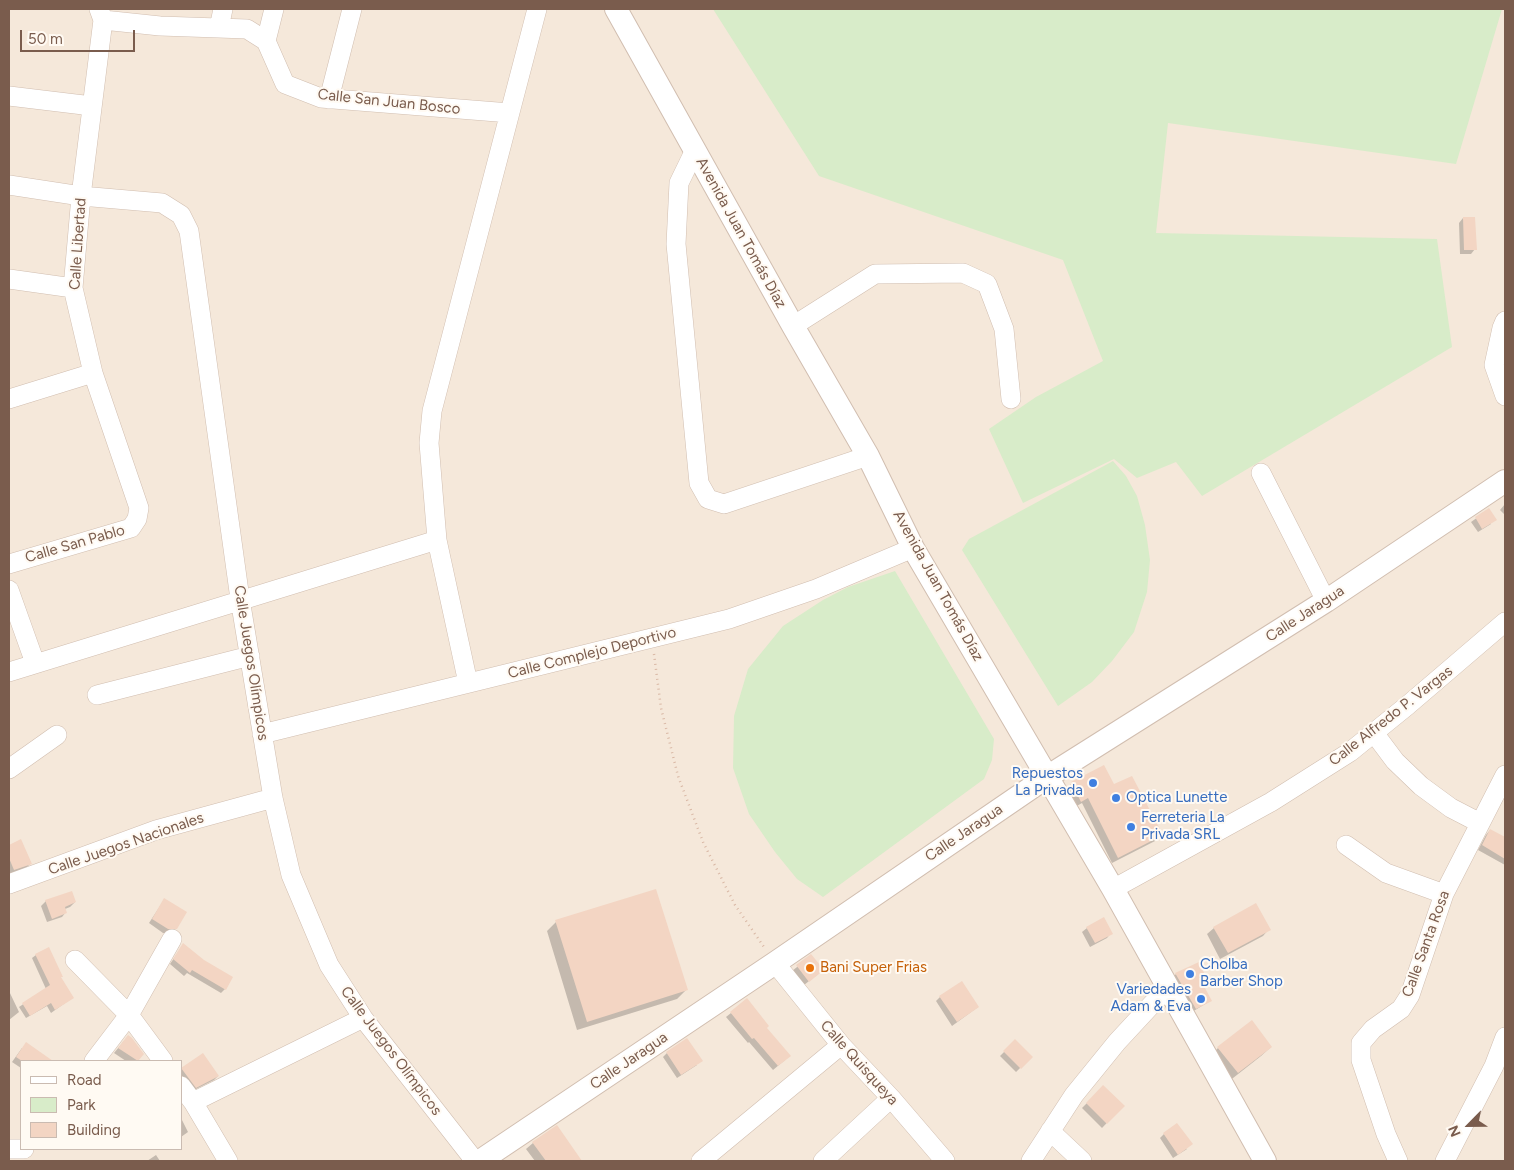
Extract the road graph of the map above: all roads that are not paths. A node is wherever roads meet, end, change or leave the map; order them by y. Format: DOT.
graph roads {
  1 [pos="223,9"];
  2 [pos="274,9"];
  3 [pos="352,9"];
  4 [pos="537,9"];
  5 [pos="616,9"];
  6 [pos="101,14"];
  7 [pos="219,28"];
  8 [pos="266,41"];
  9 [pos="9,96"];
  10 [pos="329,99"];
  11 [pos="92,106"];
  12 [pos="510,113"];
  13 [pos="695,150"];
  14 [pos="9,185"];
  15 [pos="80,196"];
  16 [pos="9,279"];
  17 [pos="72,288"];
  18 [pos="1505,321"];
  19 [pos="793,326"];
  20 [pos="92,373"];
  21 [pos="1505,396"];
  22 [pos="9,399"];
  23 [pos="1011,399"];
  24 [pos="868,456"];
  25 [pos="1261,473"];
  26 [pos="1505,481"];
  27 [pos="137,519"];
  28 [pos="437,540"];
  29 [pos="913,548"];
  30 [pos="9,564"];
  31 [pos="9,590"];
  32 [pos="240,599"];
  33 [pos="1326,601"];
  34 [pos="1505,622"];
  35 [pos="250,656"];
  36 [pos="35,663"];
  37 [pos="9,672"];
  38 [pos="468,683"];
  39 [pos="97,695"];
  40 [pos="1374,733"];
  41 [pos="262,734"];
  42 [pos="57,735"];
  43 [pos="9,769"];
  44 [pos="1505,775"];
  45 [pos="1047,777"];
  46 [pos="273,798"];
  47 [pos="1480,823"];
  48 [pos="1346,845"];
  49 [pos="9,884"];
  50 [pos="1113,889"];
  51 [pos="1444,894"];
  52 [pos="172,940"];
  53 [pos="75,960"];
  54 [pos="775,963"];
  55 [pos="1168,987"];
  56 [pos="129,1016"];
  57 [pos="363,1018"];
  58 [pos="1505,1036"];
  59 [pos="841,1045"];
  60 [pos="95,1060"];
  61 [pos="162,1060"];
  62 [pos="1499,1069"];
  63 [pos="182,1087"];
  64 [pos="891,1098"];
  65 [pos="193,1102"];
  66 [pos="1050,1131"];
  67 [pos="936,1158"];
  68 [pos="228,1161"];
  69 [pos="475,1161"];
  70 [pos="480,1161"];
  71 [pos="701,1161"];
  72 [pos="823,1161"];
  73 [pos="1031,1161"];
  74 [pos="1082,1161"];
  75 [pos="1264,1161"];
  76 [pos="1398,1161"];
  77 [pos="1445,1161"];
  1 -- 7 [label="street"];
  2 -- 8 [label="street"];
  3 -- 10 [label="street"];
  4 -- 12 [label="street"];
  5 -- 13 [label="street, Avenida Juan Tomás Díaz"];
  6 -- 7 [label="street"];
  6 -- 11 [label="street, Calle Libertad"];
  7 -- 8 [label="street"];
  8 -- 10 [label="street, Calle San Juan Bosco"];
  9 -- 11 [label="street"];
  10 -- 12 [label="street, Calle San Juan Bosco"];
  11 -- 15 [label="street, Calle Libertad"];
  12 -- 28 [label="street"];
  13 -- 19 [label="street, Avenida Juan Tomás Díaz"];
  13 -- 24 [label="street"];
  14 -- 15 [label="street, Calle Juegos Olímpicos"];
  15 -- 17 [label="street, Calle Libertad"];
  15 -- 32 [label="street, Calle Juegos Olímpicos"];
  16 -- 17 [label="street"];
  17 -- 20 [label="street, Calle Libertad"];
  18 -- 21 [label="street"];
  19 -- 23 [label="street"];
  19 -- 24 [label="street, Avenida Juan Tomás Díaz"];
  20 -- 22 [label="street"];
  20 -- 27 [label="street, Calle Libertad"];
  24 -- 29 [label="street, Avenida Juan Tomás Díaz"];
  25 -- 33 [label="street"];
  26 -- 33 [label="street, Calle Jaragua"];
  27 -- 30 [label="street, Calle San Pablo"];
  28 -- 32 [label="street"];
  28 -- 38 [label="street"];
  29 -- 38 [label="street, Calle Complejo Deportivo"];
  29 -- 45 [label="street, Avenida Juan Tomás Díaz"];
  31 -- 36 [label="street"];
  32 -- 35 [label="street, Calle Juegos Olímpicos"];
  32 -- 36 [label="street"];
  33 -- 45 [label="street, Calle Jaragua"];
  34 -- 40 [label="street, Calle Alfredo P. Vargas"];
  35 -- 39 [label="street"];
  35 -- 41 [label="street, Calle Juegos Olímpicos"];
  36 -- 37 [label="street"];
  38 -- 41 [label="street, Calle Complejo Deportivo"];
  40 -- 47 [label="street"];
  40 -- 50 [label="street, Calle Alfredo P. Vargas"];
  41 -- 46 [label="street, Calle Juegos Olímpicos"];
  42 -- 43 [label="street"];
  44 -- 47 [label="street, Calle Santa Rosa"];
  45 -- 50 [label="street, Avenida Juan Tomás Díaz"];
  45 -- 54 [label="street, Calle Jaragua"];
  46 -- 49 [label="street, Calle Juegos Nacionales"];
  46 -- 57 [label="street, Calle Juegos Olímpicos"];
  47 -- 51 [label="street, Calle Santa Rosa"];
  48 -- 51 [label="street"];
  50 -- 55 [label="street, Avenida Juan Tomás Díaz"];
  51 -- 76 [label="street, Calle Santa Rosa"];
  52 -- 56 [label="street"];
  53 -- 56 [label="street"];
  54 -- 59 [label="street, Calle Quisqueya"];
  54 -- 70 [label="street, Calle Jaragua"];
  55 -- 66 [label="street"];
  55 -- 75 [label="street, Avenida Juan Tomás Díaz"];
  56 -- 60 [label="street"];
  56 -- 61 [label="street"];
  57 -- 65 [label="street"];
  57 -- 69 [label="street, Calle Juegos Olímpicos"];
  58 -- 62 [label="street"];
  59 -- 64 [label="street, Calle Quisqueya"];
  59 -- 71 [label="street"];
  62 -- 77 [label="street"];
  63 -- 65 [label="street"];
  64 -- 67 [label="street, Calle Quisqueya"];
  64 -- 72 [label="street"];
  65 -- 68 [label="street"];
  66 -- 73 [label="street"];
  66 -- 74 [label="street"];
}
